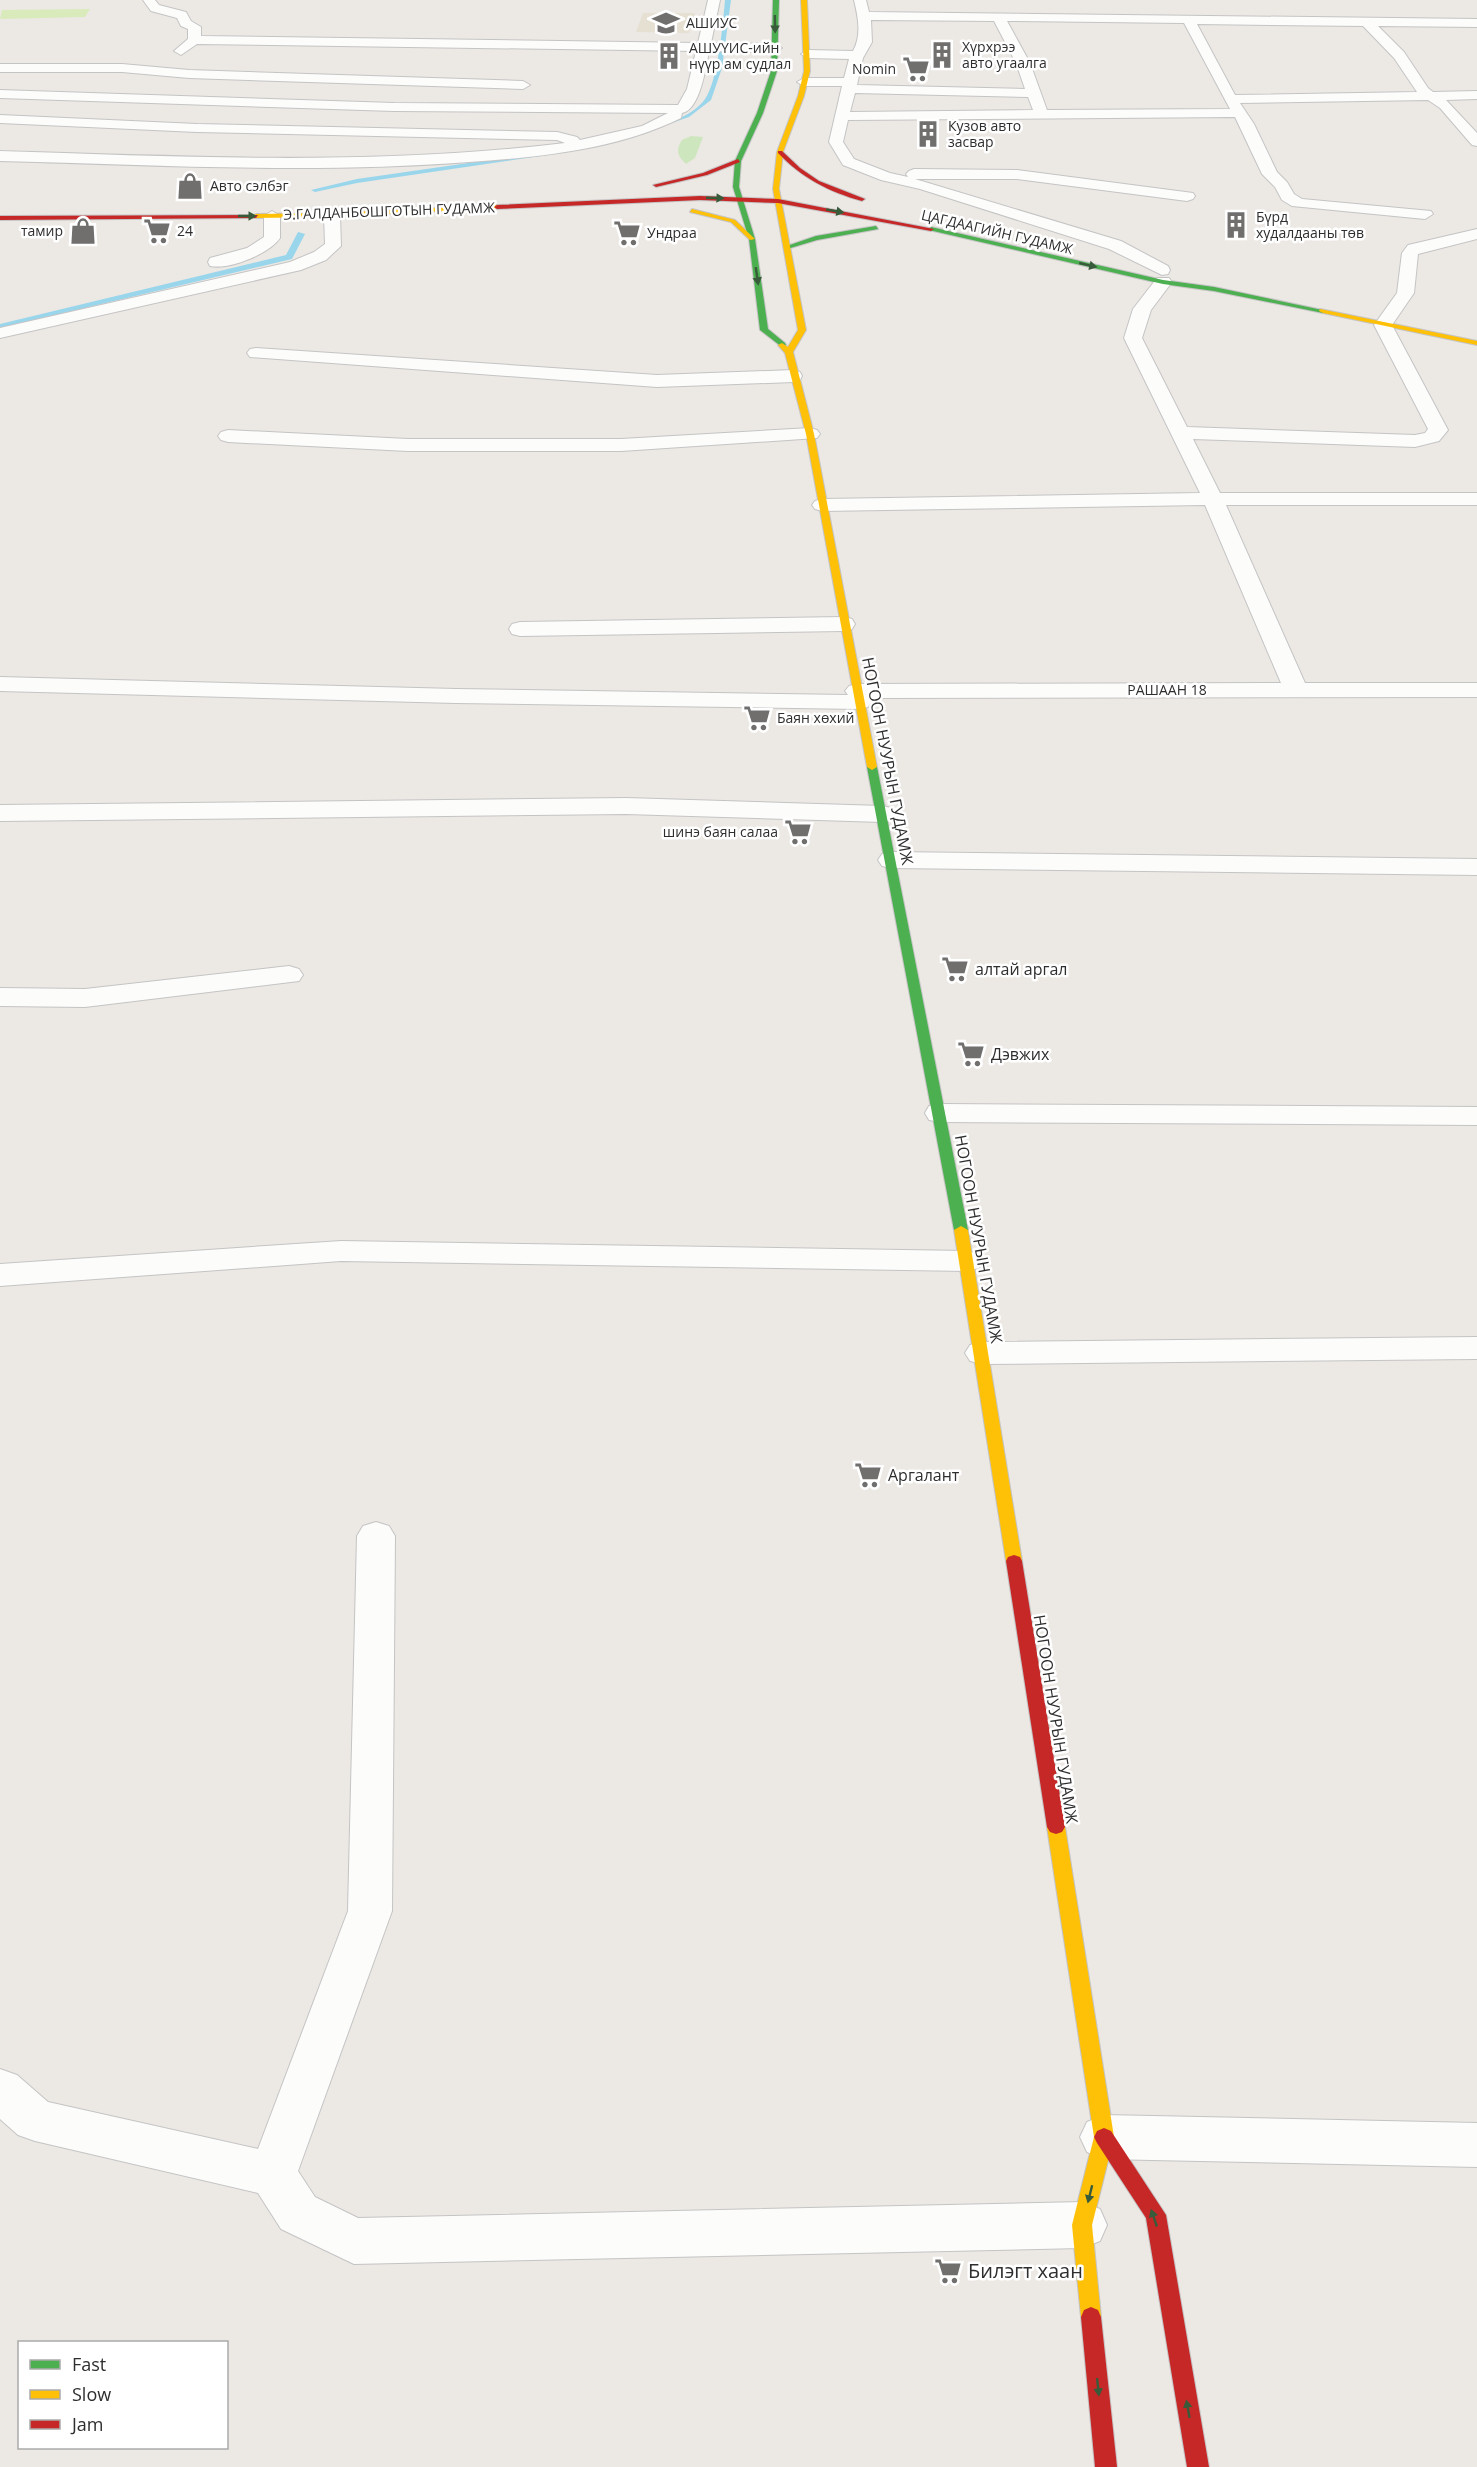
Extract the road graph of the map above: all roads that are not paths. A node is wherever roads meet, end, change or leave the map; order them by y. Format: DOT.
graph roads {
  1 [pos="149,0"];
  2 [pos="714,0"];
  3 [pos="776,0"];
  4 [pos="804,0"];
  5 [pos="860,0"];
  6 [pos="864,16"];
  7 [pos="999,18"];
  8 [pos="1189,21"];
  9 [pos="1367,22"];
  10 [pos="1477,23"];
  11 [pos="194,40"];
  12 [pos="704,48"];
  13 [pos="776,48"];
  14 [pos="808,54"];
  15 [pos="858,55"];
  16 [pos="0,68"];
  17 [pos="122,68"];
  18 [pos="804,82"];
  19 [pos="850,85"];
  20 [pos="538,86"];
  21 [pos="678,89"];
  22 [pos="694,89"];
  23 [pos="1033,93"];
  24 [pos="0,94"];
  25 [pos="1477,95"];
  26 [pos="1431,97"];
  27 [pos="1235,106"];
  28 [pos="683,109"];
  29 [pos="1041,115"];
  30 [pos="842,116"];
  31 [pos="0,119"];
  32 [pos="1477,142"];
  33 [pos="575,147"];
  34 [pos="780,152"];
  35 [pos="0,156"];
  36 [pos="738,161"];
  37 [pos="886,177"];
  38 [pos="629,188"];
  39 [pos="738,193"];
  40 [pos="777,195"];
  41 [pos="1187,196"];
  42 [pos="565,202"];
  43 [pos="880,203"];
  44 [pos="0,208"];
  45 [pos="914,211"];
  46 [pos="1425,214"];
  47 [pos="332,215"];
  48 [pos="272,216"];
  49 [pos="0,218"];
  50 [pos="948,220"];
  51 [pos="925,228"];
  52 [pos="1477,234"];
  53 [pos="752,239"];
  54 [pos="787,247"];
  55 [pos="199,266"];
  56 [pos="1163,276"];
  57 [pos="1383,325"];
  58 [pos="0,333"];
  59 [pos="1477,343"];
  60 [pos="789,352"];
  61 [pos="256,353"];
  62 [pos="794,376"];
  63 [pos="1180,433"];
  64 [pos="810,434"];
  65 [pos="228,436"];
  66 [pos="1213,499"];
  67 [pos="1477,499"];
  68 [pos="822,505"];
  69 [pos="844,624"];
  70 [pos="520,629"];
  71 [pos="0,684"];
  72 [pos="1296,690"];
  73 [pos="1477,690"];
  74 [pos="858,697"];
  75 [pos="0,813"];
  76 [pos="882,814"];
  77 [pos="891,860"];
  78 [pos="1477,867"];
  79 [pos="290,975"];
  80 [pos="0,997"];
  81 [pos="940,1113"];
  82 [pos="1477,1116"];
  83 [pos="967,1261"];
  84 [pos="0,1275"];
  85 [pos="1477,1348"];
  86 [pos="982,1353"];
  87 [pos="376,1536"];
  88 [pos="0,2090"];
  89 [pos="1104,2137"];
  90 [pos="1477,2145"];
  91 [pos="273,2174"];
  92 [pos="1082,2225"];
  93 [pos="1106,2467"];
  94 [pos="1198,2467"];
  1 -- 11 [label="street"];
  2 -- 12 [label="street"];
  3 -- 13 [label="main road, one-way"];
  4 -- 14 [label="main road"];
  5 -- 6 [label="street"];
  6 -- 7 [label="street"];
  6 -- 15 [label="street"];
  7 -- 8 [label="street"];
  7 -- 23 [label="street"];
  8 -- 9 [label="street"];
  8 -- 27 [label="street"];
  9 -- 10 [label="street"];
  9 -- 26 [label="street"];
  11 -- 12 [label="street"];
  11 -- 17 [label="street"];
  12 -- 13 [label="street"];
  12 -- 22 [label="street"];
  13 -- 36 [label="main road"];
  14 -- 15 [label="street"];
  14 -- 18 [label="main road"];
  15 -- 19 [label="street"];
  16 -- 17 [label="street"];
  17 -- 20 [label="street"];
  18 -- 19 [label="street"];
  18 -- 34 [label="main road"];
  19 -- 23 [label="street"];
  19 -- 30 [label="street"];
  21 -- 22 [label="street"];
  22 -- 28 [label="street"];
  23 -- 29 [label="street"];
  24 -- 28 [label="street"];
  25 -- 26 [label="street"];
  26 -- 27 [label="street"];
  26 -- 32 [label="street"];
  27 -- 29 [label="street"];
  27 -- 46 [label="street"];
  28 -- 33 [label="street"];
  29 -- 30 [label="street"];
  30 -- 37 [label="street"];
  31 -- 33 [label="street"];
  33 -- 35 [label="street"];
  34 -- 40 [label="main road"];
  34 -- 43 [label="main road"];
  36 -- 38 [label="main road"];
  36 -- 39 [label="main road"];
  37 -- 41 [label="street"];
  37 -- 56 [label="street"];
  38 -- 39 [label="main road, Э.ГАЛДАНБОШГОТЫН ГУДАМЖ"];
  38 -- 44 [label="main road, Э.ГАЛДАНБОШГОТЫН ГУДАМЖ"];
  39 -- 40 [label="main road, Э.ГАЛДАНБОШГОТЫН ГУДАМЖ"];
  42 -- 39 [label="main road, Э.ГАЛДАНБОШГОТЫН ГУДАМЖ, one-way"];
  39 -- 53 [label="main road"];
  40 -- 50 [label="main road, ЦАГДААГИЙН ГУДАМЖ"];
  40 -- 51 [label="main road, ЦАГДААГИЙН ГУДАМЖ, one-way"];
  40 -- 54 [label="main road"];
  42 -- 47 [label="main road, Э.ГАЛДАНБОШГОТЫН ГУДАМЖ"];
  42 -- 53 [label="main road"];
  45 -- 50 [label="main road"];
  47 -- 48 [label="main road, Э.ГАЛДАНБОШГОТЫН ГУДАМЖ"];
  47 -- 58 [label="street"];
  49 -- 48 [label="main road, Э.ГАЛДАНБОШГОТЫН ГУДАМЖ, one-way"];
  48 -- 55 [label="street"];
  50 -- 56 [label="main road, ЦАГДААГИЙН ГУДАМЖ"];
  51 -- 54 [label="main road"];
  51 -- 56 [label="main road, ЦАГДААГИЙН ГУДАМЖ, one-way"];
  52 -- 57 [label="street"];
  53 -- 60 [label="main road, one-way"];
  54 -- 60 [label="main road"];
  56 -- 57 [label="main road, ЦАГДААГИЙН ГУДАМЖ"];
  56 -- 63 [label="street"];
  57 -- 59 [label="main road, ЦАГДААГИЙН ГУДАМЖ"];
  57 -- 63 [label="street"];
  60 -- 62 [label="main road, НОГООН НУУРЫН ГУДАМЖ"];
  61 -- 62 [label="street"];
  62 -- 64 [label="main road, НОГООН НУУРЫН ГУДАМЖ"];
  63 -- 66 [label="street"];
  64 -- 65 [label="street"];
  64 -- 68 [label="main road, НОГООН НУУРЫН ГУДАМЖ"];
  66 -- 67 [label="street"];
  66 -- 68 [label="street"];
  66 -- 72 [label="street"];
  68 -- 69 [label="main road, НОГООН НУУРЫН ГУДАМЖ"];
  69 -- 70 [label="street"];
  69 -- 74 [label="main road, НОГООН НУУРЫН ГУДАМЖ"];
  71 -- 74 [label="street, РАШААН 18"];
  72 -- 73 [label="street, РАШААН 18"];
  72 -- 74 [label="street, РАШААН 18"];
  74 -- 76 [label="main road, НОГООН НУУРЫН ГУДАМЖ"];
  75 -- 76 [label="street"];
  76 -- 77 [label="main road, НОГООН НУУРЫН ГУДАМЖ"];
  77 -- 78 [label="street"];
  77 -- 81 [label="main road, НОГООН НУУРЫН ГУДАМЖ"];
  79 -- 80 [label="street"];
  81 -- 82 [label="street"];
  81 -- 83 [label="main road, НОГООН НУУРЫН ГУДАМЖ"];
  83 -- 84 [label="street"];
  83 -- 86 [label="main road, НОГООН НУУРЫН ГУДАМЖ"];
  85 -- 86 [label="street"];
  86 -- 89 [label="main road, НОГООН НУУРЫН ГУДАМЖ"];
  87 -- 91 [label="street"];
  88 -- 91 [label="street"];
  89 -- 90 [label="street"];
  89 -- 92 [label="main road, НОГООН НУУРЫН ГУДАМЖ, one-way"];
  94 -- 89 [label="main road, НОГООН НУУРЫН ГУДАМЖ, one-way"];
  91 -- 92 [label="street"];
  92 -- 93 [label="main road, НОГООН НУУРЫН ГУДАМЖ, one-way"];
}
